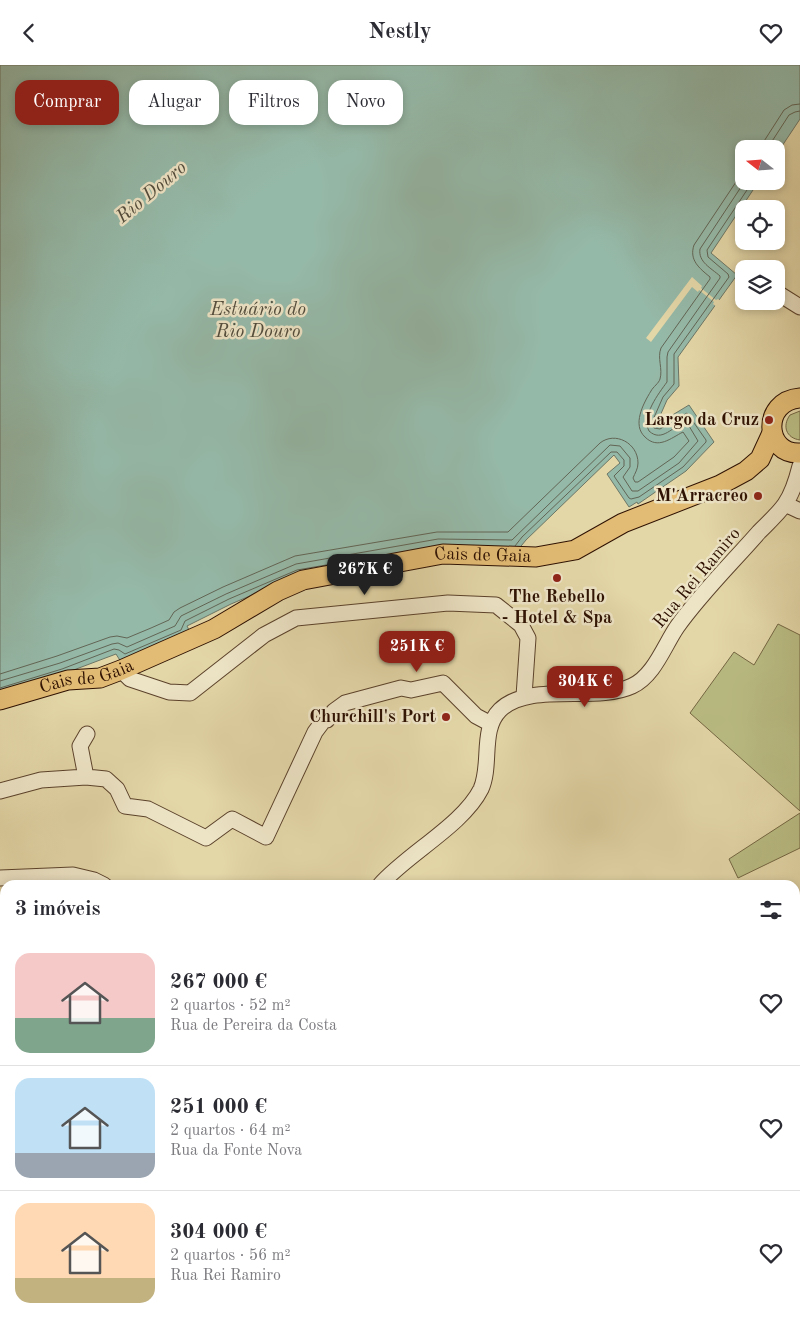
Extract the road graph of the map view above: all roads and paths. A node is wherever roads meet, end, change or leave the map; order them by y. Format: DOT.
graph roads {
  1 [pos="785,298"];
  2 [pos="800,307"];
  3 [pos="800,398"];
  4 [pos="772,433"];
  5 [pos="793,452"];
  6 [pos="760,459"];
  7 [pos="800,466"];
  8 [pos="785,504"];
  9 [pos="800,511"];
  10 [pos="121,670"];
  11 [pos="524,696"];
  12 [pos="0,700"];
  13 [pos="491,724"];
  14 [pos="87,734"];
  15 [pos="86,777"];
  16 [pos="0,791"];
  17 [pos="0,878"];
  18 [pos="94,880"];
  19 [pos="385,880"];
  1 -- 2 [label="street"];
  3 -- 4 [label="main road"];
  4 -- 5 [label="main road"];
  4 -- 6 [label="main road, Cais de Gaia"];
  5 -- 6 [label="main road, Cais de Gaia"];
  6 -- 10 [label="main road, Cais de Gaia"];
  7 -- 8 [label="street, Rua Rei Ramiro"];
  8 -- 9 [label="street"];
  8 -- 11 [label="street, Rua Rei Ramiro"];
  10 -- 11 [label="street"];
  10 -- 12 [label="main road, Cais de Gaia"];
  11 -- 13 [label="street, Rua Rei Ramiro"];
  13 -- 15 [label="street"];
  13 -- 19 [label="street"];
  14 -- 15 [label="street"];
  15 -- 16 [label="street"];
  17 -- 18 [label="street"];
}
